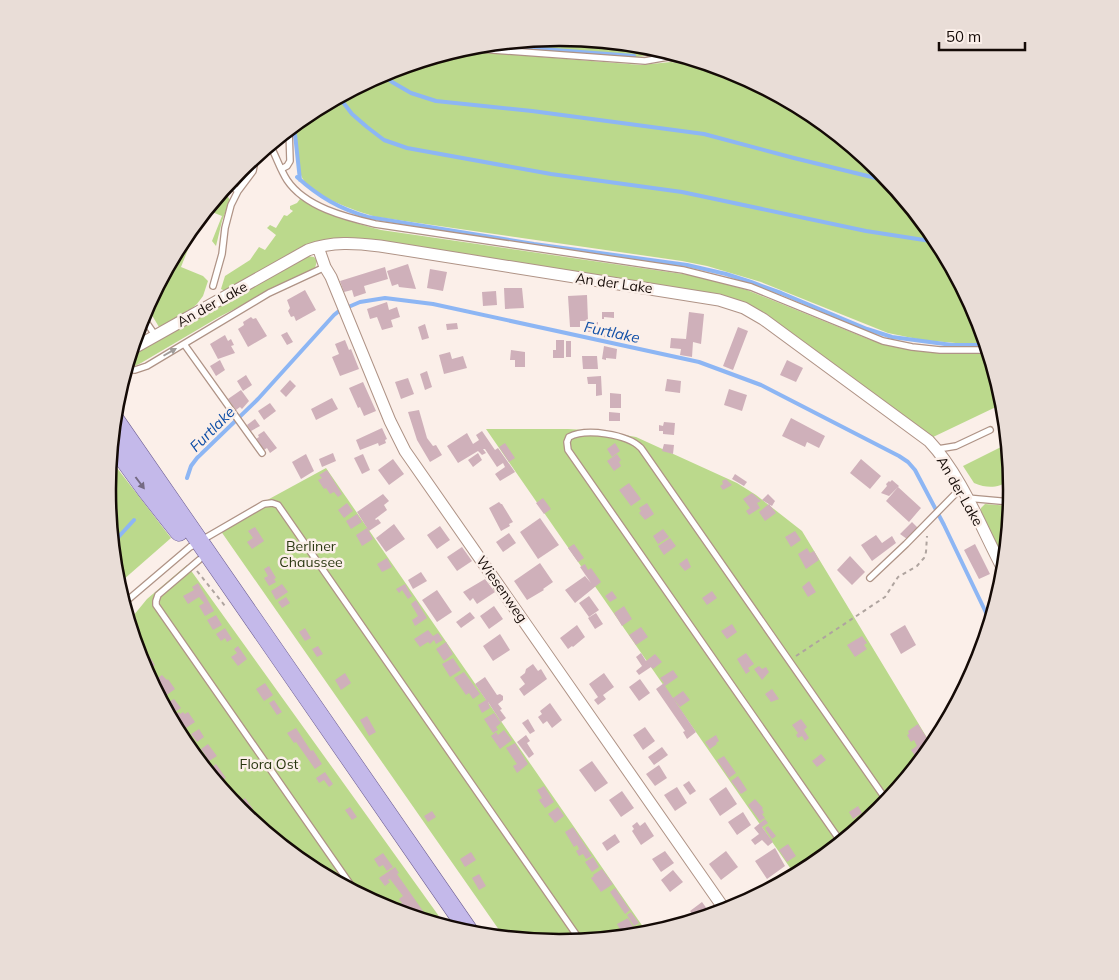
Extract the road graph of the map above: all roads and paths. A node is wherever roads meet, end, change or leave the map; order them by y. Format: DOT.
graph roads {
  1 [pos="499,50"];
  2 [pos="661,58"];
  3 [pos="289,138"];
  4 [pos="273,151"];
  5 [pos="253,169"];
  6 [pos="281,169"];
  7 [pos="234,188"];
  8 [pos="238,190"];
  9 [pos="318,247"];
  10 [pos="325,267"];
  11 [pos="213,286"];
  12 [pos="148,325"];
  13 [pos="155,335"];
  14 [pos="140,344"];
  15 [pos="184,344"];
  16 [pos="981,350"];
  17 [pos="133,370"];
  18 [pos="121,428"];
  19 [pos="990,430"];
  20 [pos="936,449"];
  21 [pos="118,451"];
  22 [pos="262,453"];
  23 [pos="964,493"];
  24 [pos="1003,500"];
  25 [pos="928,531"];
  26 [pos="197,550"];
  27 [pos="998,558"];
  28 [pos="870,578"];
  29 [pos="130,599"];
  30 [pos="790,660"];
  31 [pos="882,794"];
  32 [pos="837,836"];
  33 [pos="346,879"];
  34 [pos="721,903"];
  35 [pos="463,923"];
  36 [pos="575,933"];
  1 -- 2 [label="lane"];
  3 -- 6 [label="lane"];
  4 -- 6 [label="lane"];
  5 -- 8 [label="lane"];
  6 -- 16 [label="lane"];
  7 -- 8 [label="lane"];
  8 -- 11 [label="lane"];
  9 -- 10 [label="street, Wiesenweg"];
  9 -- 13 [label="street, An der Lake"];
  9 -- 20 [label="street, An der Lake"];
  10 -- 15 [label="lane, An der Lake"];
  10 -- 34 [label="street, Wiesenweg"];
  12 -- 13 [label="lane"];
  13 -- 14 [label="street, An der Lake"];
  17 -- 15 [label="lane, An der Lake, one-way"];
  15 -- 22 [label="lane"];
  18 -- 26 [label="main road"];
  19 -- 20 [label="lane"];
  20 -- 23 [label="street, An der Lake"];
  21 -- 26 [label="main road, one-way"];
  23 -- 24 [label="lane"];
  23 -- 27 [label="street, An der Lake"];
  23 -- 28 [label="lane"];
  25 -- 30 [label="path"];
  26 -- 29 [label="lane"];
  26 -- 33 [label="lane"];
  26 -- 35 [label="main road"];
  26 -- 36 [label="lane"];
  30 -- 31 [label="lane"];
  30 -- 32 [label="lane"];
}
